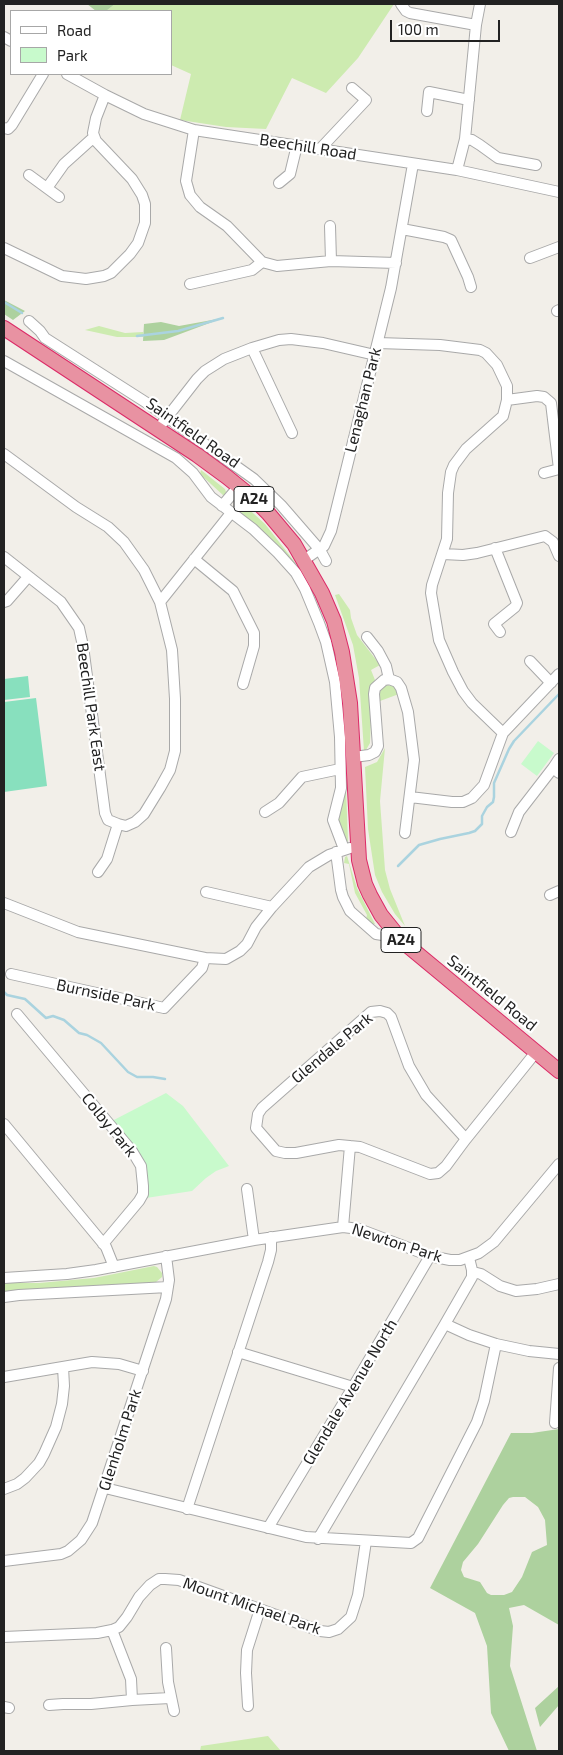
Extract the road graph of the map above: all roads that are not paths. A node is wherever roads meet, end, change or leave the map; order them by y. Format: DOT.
graph roads {
  1 [pos="401,4"];
  2 [pos="480,4"];
  3 [pos="476,25"];
  4 [pos="42,75"];
  5 [pos="68,75"];
  6 [pos="352,88"];
  7 [pos="105,95"];
  8 [pos="469,100"];
  9 [pos="427,111"];
  10 [pos="4,128"];
  11 [pos="194,130"];
  12 [pos="94,137"];
  13 [pos="465,139"];
  14 [pos="298,145"];
  15 [pos="320,149"];
  16 [pos="413,164"];
  17 [pos="536,165"];
  18 [pos="457,170"];
  19 [pos="29,175"];
  20 [pos="279,183"];
  21 [pos="47,188"];
  22 [pos="559,192"];
  23 [pos="59,197"];
  24 [pos="330,226"];
  25 [pos="402,229"];
  26 [pos="559,247"];
  27 [pos="4,248"];
  28 [pos="530,258"];
  29 [pos="331,261"];
  30 [pos="262,262"];
  31 [pos="396,263"];
  32 [pos="190,284"];
  33 [pos="472,287"];
  34 [pos="29,321"];
  35 [pos="4,328"];
  36 [pos="378,344"];
  37 [pos="252,348"];
  38 [pos="375,355"];
  39 [pos="4,361"];
  40 [pos="507,400"];
  41 [pos="167,417"];
  42 [pos="158,429"];
  43 [pos="292,433"];
  44 [pos="4,454"];
  45 [pos="544,473"];
  46 [pos="239,486"];
  47 [pos="222,506"];
  48 [pos="231,513"];
  49 [pos="496,548"];
  50 [pos="320,550"];
  51 [pos="443,554"];
  52 [pos="559,556"];
  53 [pos="4,557"];
  54 [pos="194,560"];
  55 [pos="304,560"];
  56 [pos="326,561"];
  57 [pos="28,577"];
  58 [pos="4,602"];
  59 [pos="160,602"];
  60 [pos="500,632"];
  61 [pos="367,637"];
  62 [pos="530,661"];
  63 [pos="559,674"];
  64 [pos="389,679"];
  65 [pos="551,683"];
  66 [pos="243,684"];
  67 [pos="502,733"];
  68 [pos="354,757"];
  69 [pos="559,759"];
  70 [pos="340,769"];
  71 [pos="556,771"];
  72 [pos="410,797"];
  73 [pos="265,812"];
  74 [pos="118,824"];
  75 [pos="405,832"];
  76 [pos="511,832"];
  77 [pos="346,849"];
  78 [pos="98,872"];
  79 [pos="206,892"];
  80 [pos="4,903"];
  81 [pos="272,907"];
  82 [pos="386,923"];
  83 [pos="371,930"];
  84 [pos="402,941"];
  85 [pos="205,958"];
  86 [pos="12,974"];
  87 [pos="17,1014"];
  88 [pos="536,1052"];
  89 [pos="559,1071"];
  90 [pos="4,1124"];
  91 [pos="466,1138"];
  92 [pos="350,1146"];
  93 [pos="559,1164"];
  94 [pos="247,1189"];
  95 [pos="343,1226"];
  96 [pos="270,1237"];
  97 [pos="254,1240"];
  98 [pos="103,1244"];
  99 [pos="166,1256"];
  100 [pos="430,1256"];
  101 [pos="469,1258"];
  102 [pos="114,1267"];
  103 [pos="473,1272"];
  104 [pos="4,1278"];
  105 [pos="559,1284"];
  106 [pos="168,1287"];
  107 [pos="4,1297"];
  108 [pos="445,1324"];
  109 [pos="496,1344"];
  110 [pos="238,1352"];
  111 [pos="559,1354"];
  112 [pos="63,1367"];
  113 [pos="559,1368"];
  114 [pos="143,1371"];
  115 [pos="4,1377"];
  116 [pos="353,1387"];
  117 [pos="555,1423"];
  118 [pos="105,1488"];
  119 [pos="4,1489"];
  120 [pos="187,1509"];
  121 [pos="268,1528"];
  122 [pos="318,1539"];
  123 [pos="366,1541"];
  124 [pos="4,1561"];
  125 [pos="260,1609"];
  126 [pos="112,1630"];
  127 [pos="4,1637"];
  128 [pos="166,1648"];
  129 [pos="170,1698"];
  130 [pos="132,1700"];
  131 [pos="49,1705"];
  132 [pos="248,1706"];
  133 [pos="174,1711"];
  1 -- 3 [label="street"];
  2 -- 3 [label="street"];
  3 -- 8 [label="street"];
  4 -- 10 [label="street"];
  5 -- 7 [label="street, Beechill Road"];
  6 -- 15 [label="street"];
  7 -- 11 [label="street, Beechill Road"];
  7 -- 12 [label="street"];
  8 -- 9 [label="street"];
  8 -- 13 [label="street"];
  11 -- 14 [label="street, Beechill Road"];
  11 -- 30 [label="street"];
  12 -- 21 [label="street"];
  12 -- 27 [label="street"];
  13 -- 17 [label="street"];
  13 -- 18 [label="street"];
  14 -- 15 [label="street, Beechill Road"];
  14 -- 20 [label="street"];
  15 -- 16 [label="street, Beechill Road"];
  16 -- 18 [label="street, Beechill Road"];
  16 -- 25 [label="street, Lenaghan Park"];
  18 -- 22 [label="street, Beechill Road"];
  19 -- 21 [label="street"];
  21 -- 23 [label="street"];
  24 -- 29 [label="street"];
  25 -- 31 [label="street, Lenaghan Park"];
  25 -- 33 [label="street"];
  26 -- 28 [label="street"];
  29 -- 30 [label="street"];
  29 -- 31 [label="street"];
  30 -- 32 [label="street"];
  31 -- 36 [label="street, Lenaghan Park"];
  34 -- 41 [label="street, Saintfield Road"];
  35 -- 42 [label="highway, Saintfield Road / A24"];
  36 -- 38 [label="street, Lenaghan Park"];
  36 -- 40 [label="street"];
  37 -- 38 [label="street"];
  37 -- 41 [label="street"];
  37 -- 43 [label="street"];
  38 -- 50 [label="street, Lenaghan Park"];
  39 -- 47 [label="street, Saintfield Road"];
  40 -- 45 [label="street"];
  40 -- 51 [label="street"];
  41 -- 42 [label="street"];
  41 -- 50 [label="street, Saintfield Road"];
  42 -- 46 [label="highway, Saintfield Road / A24"];
  44 -- 59 [label="street"];
  46 -- 47 [label="street"];
  46 -- 55 [label="highway, Saintfield Road / A24"];
  47 -- 48 [label="street, Saintfield Road"];
  48 -- 54 [label="street"];
  48 -- 70 [label="street, Saintfield Road"];
  49 -- 51 [label="street"];
  49 -- 52 [label="street"];
  49 -- 60 [label="street"];
  50 -- 55 [label="street, Lenaghan Park"];
  50 -- 56 [label="street, Saintfield Road"];
  51 -- 67 [label="street"];
  53 -- 57 [label="street, Beechill Park East"];
  54 -- 59 [label="street"];
  54 -- 66 [label="street"];
  55 -- 68 [label="highway, Saintfield Road / A24"];
  57 -- 58 [label="street"];
  57 -- 74 [label="street, Beechill Park East"];
  59 -- 74 [label="street"];
  61 -- 64 [label="street"];
  62 -- 65 [label="street"];
  63 -- 65 [label="street"];
  64 -- 68 [label="street"];
  64 -- 72 [label="street"];
  65 -- 67 [label="street"];
  67 -- 72 [label="street"];
  68 -- 77 [label="highway, Saintfield Road / A24"];
  69 -- 71 [label="street"];
  70 -- 73 [label="street"];
  70 -- 77 [label="street, Saintfield Road"];
  71 -- 76 [label="street"];
  72 -- 75 [label="street"];
  74 -- 78 [label="street"];
  77 -- 81 [label="street"];
  77 -- 82 [label="highway, Saintfield Road / A24"];
  77 -- 83 [label="street, Saintfield Road"];
  79 -- 81 [label="street"];
  80 -- 85 [label="street"];
  81 -- 85 [label="street"];
  82 -- 83 [label="street"];
  82 -- 84 [label="highway, Saintfield Road / A24"];
  83 -- 84 [label="street, Saintfield Road"];
  84 -- 88 [label="highway, Saintfield Road / A24"];
  85 -- 86 [label="street, Burnside Park"];
  87 -- 98 [label="street, Colby Park"];
  88 -- 89 [label="highway, Saintfield Road / A24"];
  88 -- 91 [label="street, Glendale Park"];
  90 -- 98 [label="street"];
  91 -- 92 [label="street, Glendale Park"];
  91 -- 92 [label="street, Glendale Park"];
  92 -- 95 [label="street"];
  93 -- 101 [label="street, Newton Park"];
  94 -- 97 [label="street"];
  95 -- 96 [label="street, Newton Park"];
  95 -- 100 [label="street, Newton Park"];
  96 -- 97 [label="street, Newton Park"];
  96 -- 110 [label="street"];
  97 -- 99 [label="street, Newton Park"];
  98 -- 102 [label="street"];
  99 -- 102 [label="street, Newton Park"];
  99 -- 106 [label="street, Glenholm Park"];
  100 -- 101 [label="street, Newton Park"];
  100 -- 116 [label="street, Glendale Avenue North"];
  101 -- 103 [label="street"];
  102 -- 104 [label="street, Newton Park"];
  103 -- 105 [label="street"];
  103 -- 108 [label="street"];
  106 -- 107 [label="street"];
  106 -- 114 [label="street, Glenholm Park"];
  108 -- 109 [label="street"];
  108 -- 122 [label="street"];
  109 -- 111 [label="street"];
  109 -- 123 [label="street"];
  110 -- 116 [label="street"];
  110 -- 120 [label="street"];
  112 -- 114 [label="street"];
  112 -- 115 [label="street"];
  112 -- 119 [label="street"];
  113 -- 117 [label="street"];
  114 -- 118 [label="street, Glenholm Park"];
  116 -- 121 [label="street, Glendale Avenue North"];
  118 -- 120 [label="street"];
  118 -- 124 [label="street, Glenholm Park"];
  120 -- 121 [label="street"];
  121 -- 122 [label="street"];
  122 -- 123 [label="street"];
  123 -- 125 [label="street, Mount Michael Park"];
  125 -- 126 [label="street, Mount Michael Park"];
  125 -- 132 [label="street"];
  126 -- 127 [label="street"];
  126 -- 130 [label="street"];
  128 -- 129 [label="street"];
  129 -- 130 [label="street"];
  129 -- 133 [label="street"];
  130 -- 131 [label="street"];
}
